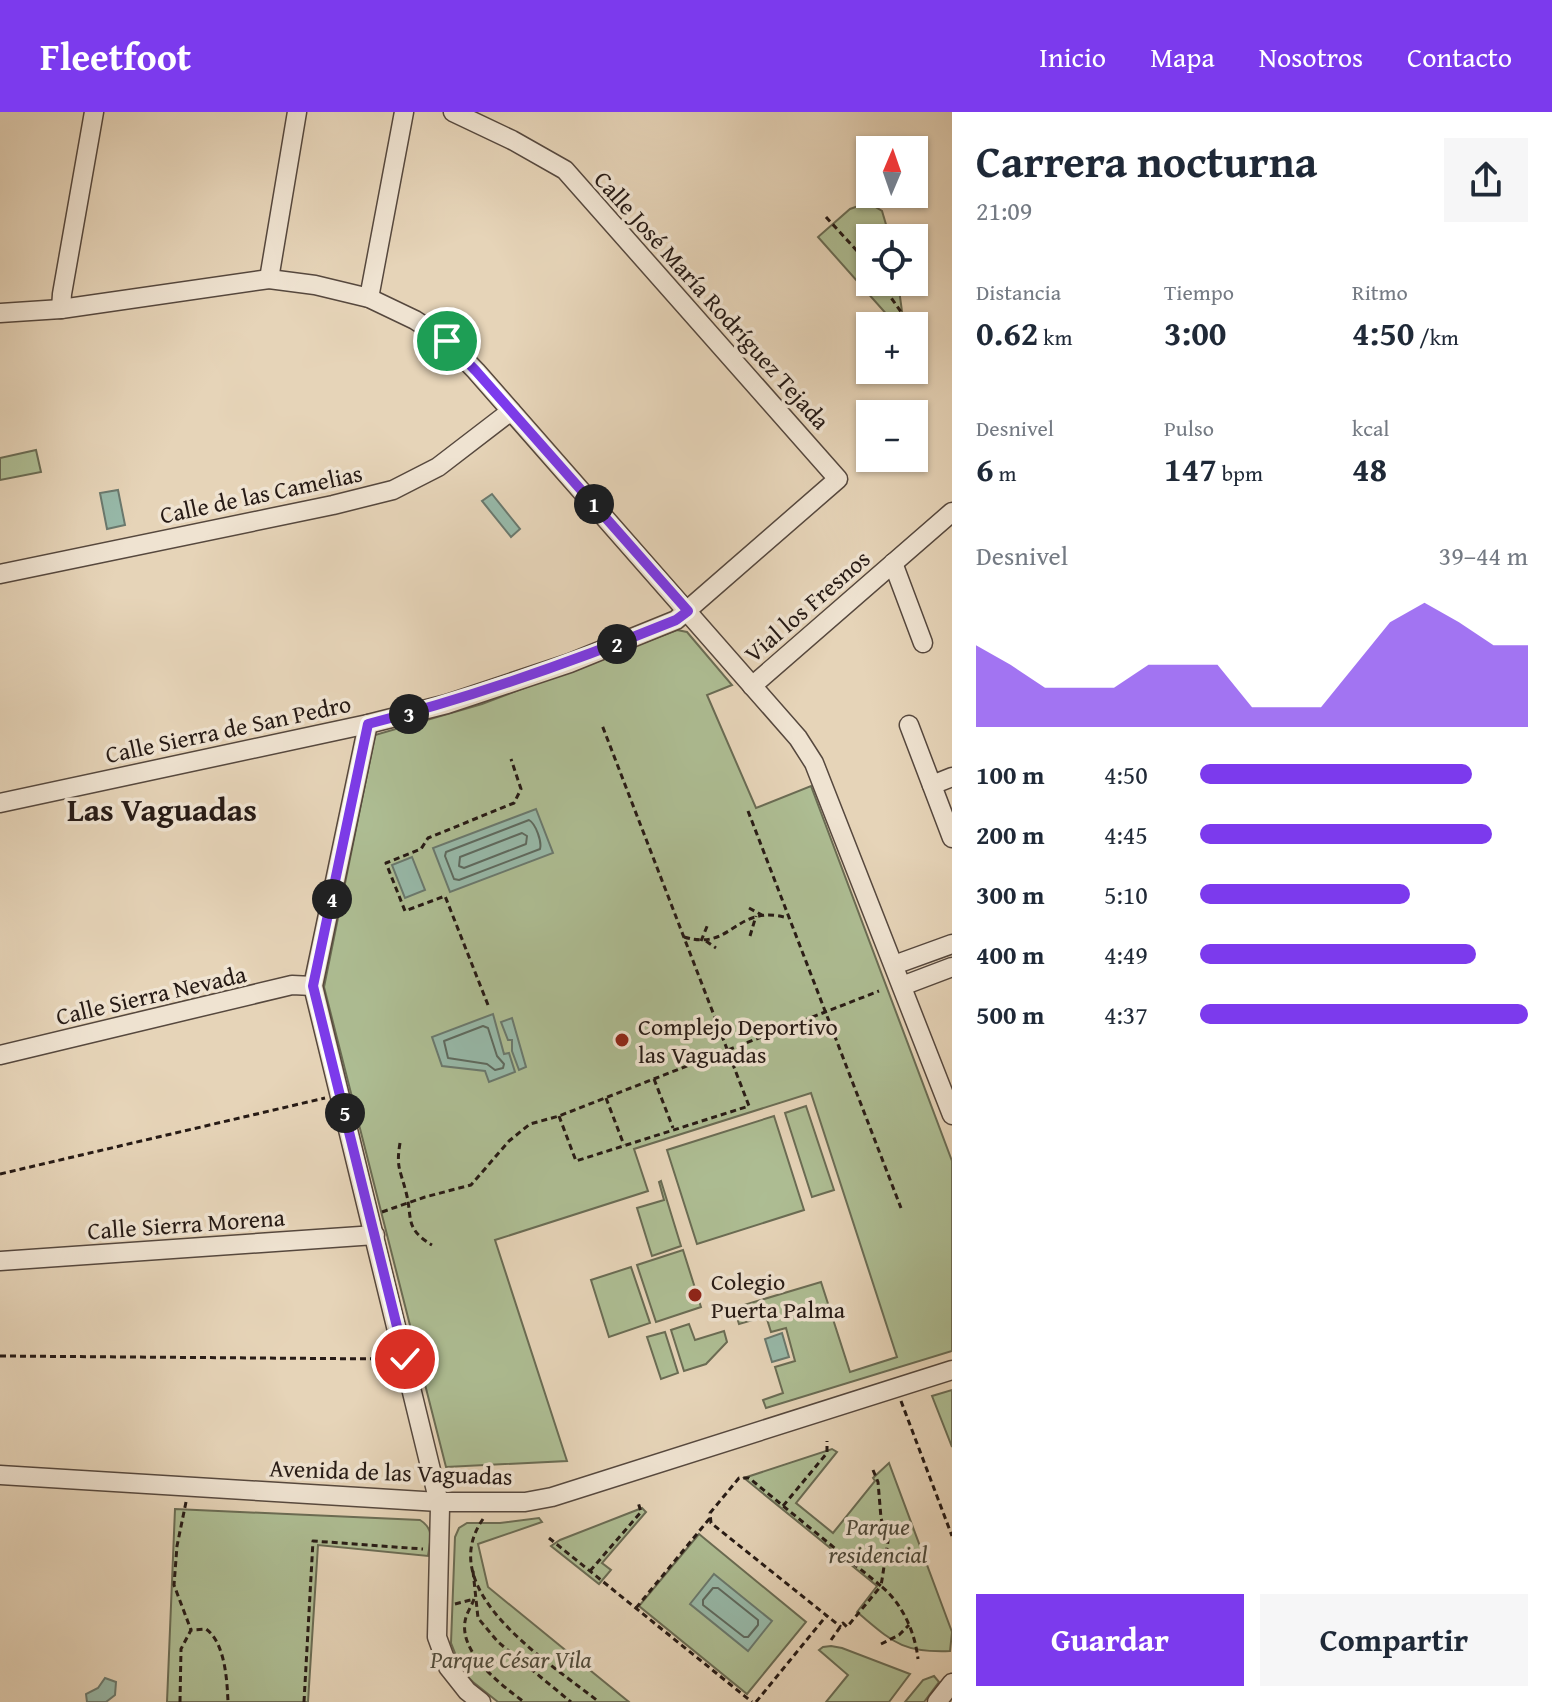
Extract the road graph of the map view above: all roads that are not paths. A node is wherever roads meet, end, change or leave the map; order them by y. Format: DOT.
graph roads {
  1 [pos="94,112"];
  2 [pos="297,112"];
  3 [pos="404,112"];
  4 [pos="453,112"];
  5 [pos="269,279"];
  6 [pos="369,298"];
  7 [pos="61,309"];
  8 [pos="0,313"];
  9 [pos="511,411"];
  10 [pos="952,512"];
  11 [pos="893,563"];
  12 [pos="0,574"];
  13 [pos="688,611"];
  14 [pos="923,643"];
  15 [pos="752,686"];
  16 [pos="368,724"];
  17 [pos="909,725"];
  18 [pos="952,777"];
  19 [pos="932,785"];
  20 [pos="0,803"];
  21 [pos="952,838"];
  22 [pos="952,944"];
  23 [pos="894,965"];
  24 [pos="952,967"];
  25 [pos="313,986"];
  26 [pos="902,986"];
  27 [pos="0,1055"];
  28 [pos="952,1115"];
  29 [pos="375,1235"];
  30 [pos="0,1261"];
  31 [pos="952,1370"];
  32 [pos="0,1475"];
  33 [pos="439,1502"];
  34 [pos="952,1683"];
  35 [pos="481,1702"];
  36 [pos="937,1702"];
  1 -- 7 [label="street"];
  2 -- 5 [label="street"];
  3 -- 6 [label="street"];
  4 -- 13 [label="street, Calle José María Rodríguez Tejada"];
  5 -- 6 [label="street"];
  5 -- 7 [label="street"];
  6 -- 9 [label="street"];
  7 -- 8 [label="street"];
  9 -- 12 [label="street, Calle de las Camelias"];
  9 -- 13 [label="street"];
  10 -- 11 [label="street, Vial los Fresnos"];
  11 -- 14 [label="street, Vial los Fresnos"];
  11 -- 15 [label="street, Vial los Fresnos"];
  13 -- 15 [label="street"];
  13 -- 16 [label="street, Calle Sierra de San Pedro"];
  15 -- 23 [label="street"];
  16 -- 20 [label="street, Calle Sierra de San Pedro"];
  16 -- 25 [label="street"];
  17 -- 19 [label="street"];
  18 -- 19 [label="street"];
  19 -- 21 [label="street"];
  22 -- 23 [label="street"];
  23 -- 26 [label="street"];
  24 -- 26 [label="street"];
  25 -- 27 [label="street, Calle Sierra Nevada"];
  25 -- 29 [label="street"];
  26 -- 28 [label="street"];
  29 -- 30 [label="street, Calle Sierra Morena"];
  29 -- 33 [label="street"];
  31 -- 33 [label="street, Avenida de las Vaguadas"];
  32 -- 33 [label="street, Avenida de las Vaguadas"];
  33 -- 35 [label="street"];
  34 -- 36 [label="street"];
}
